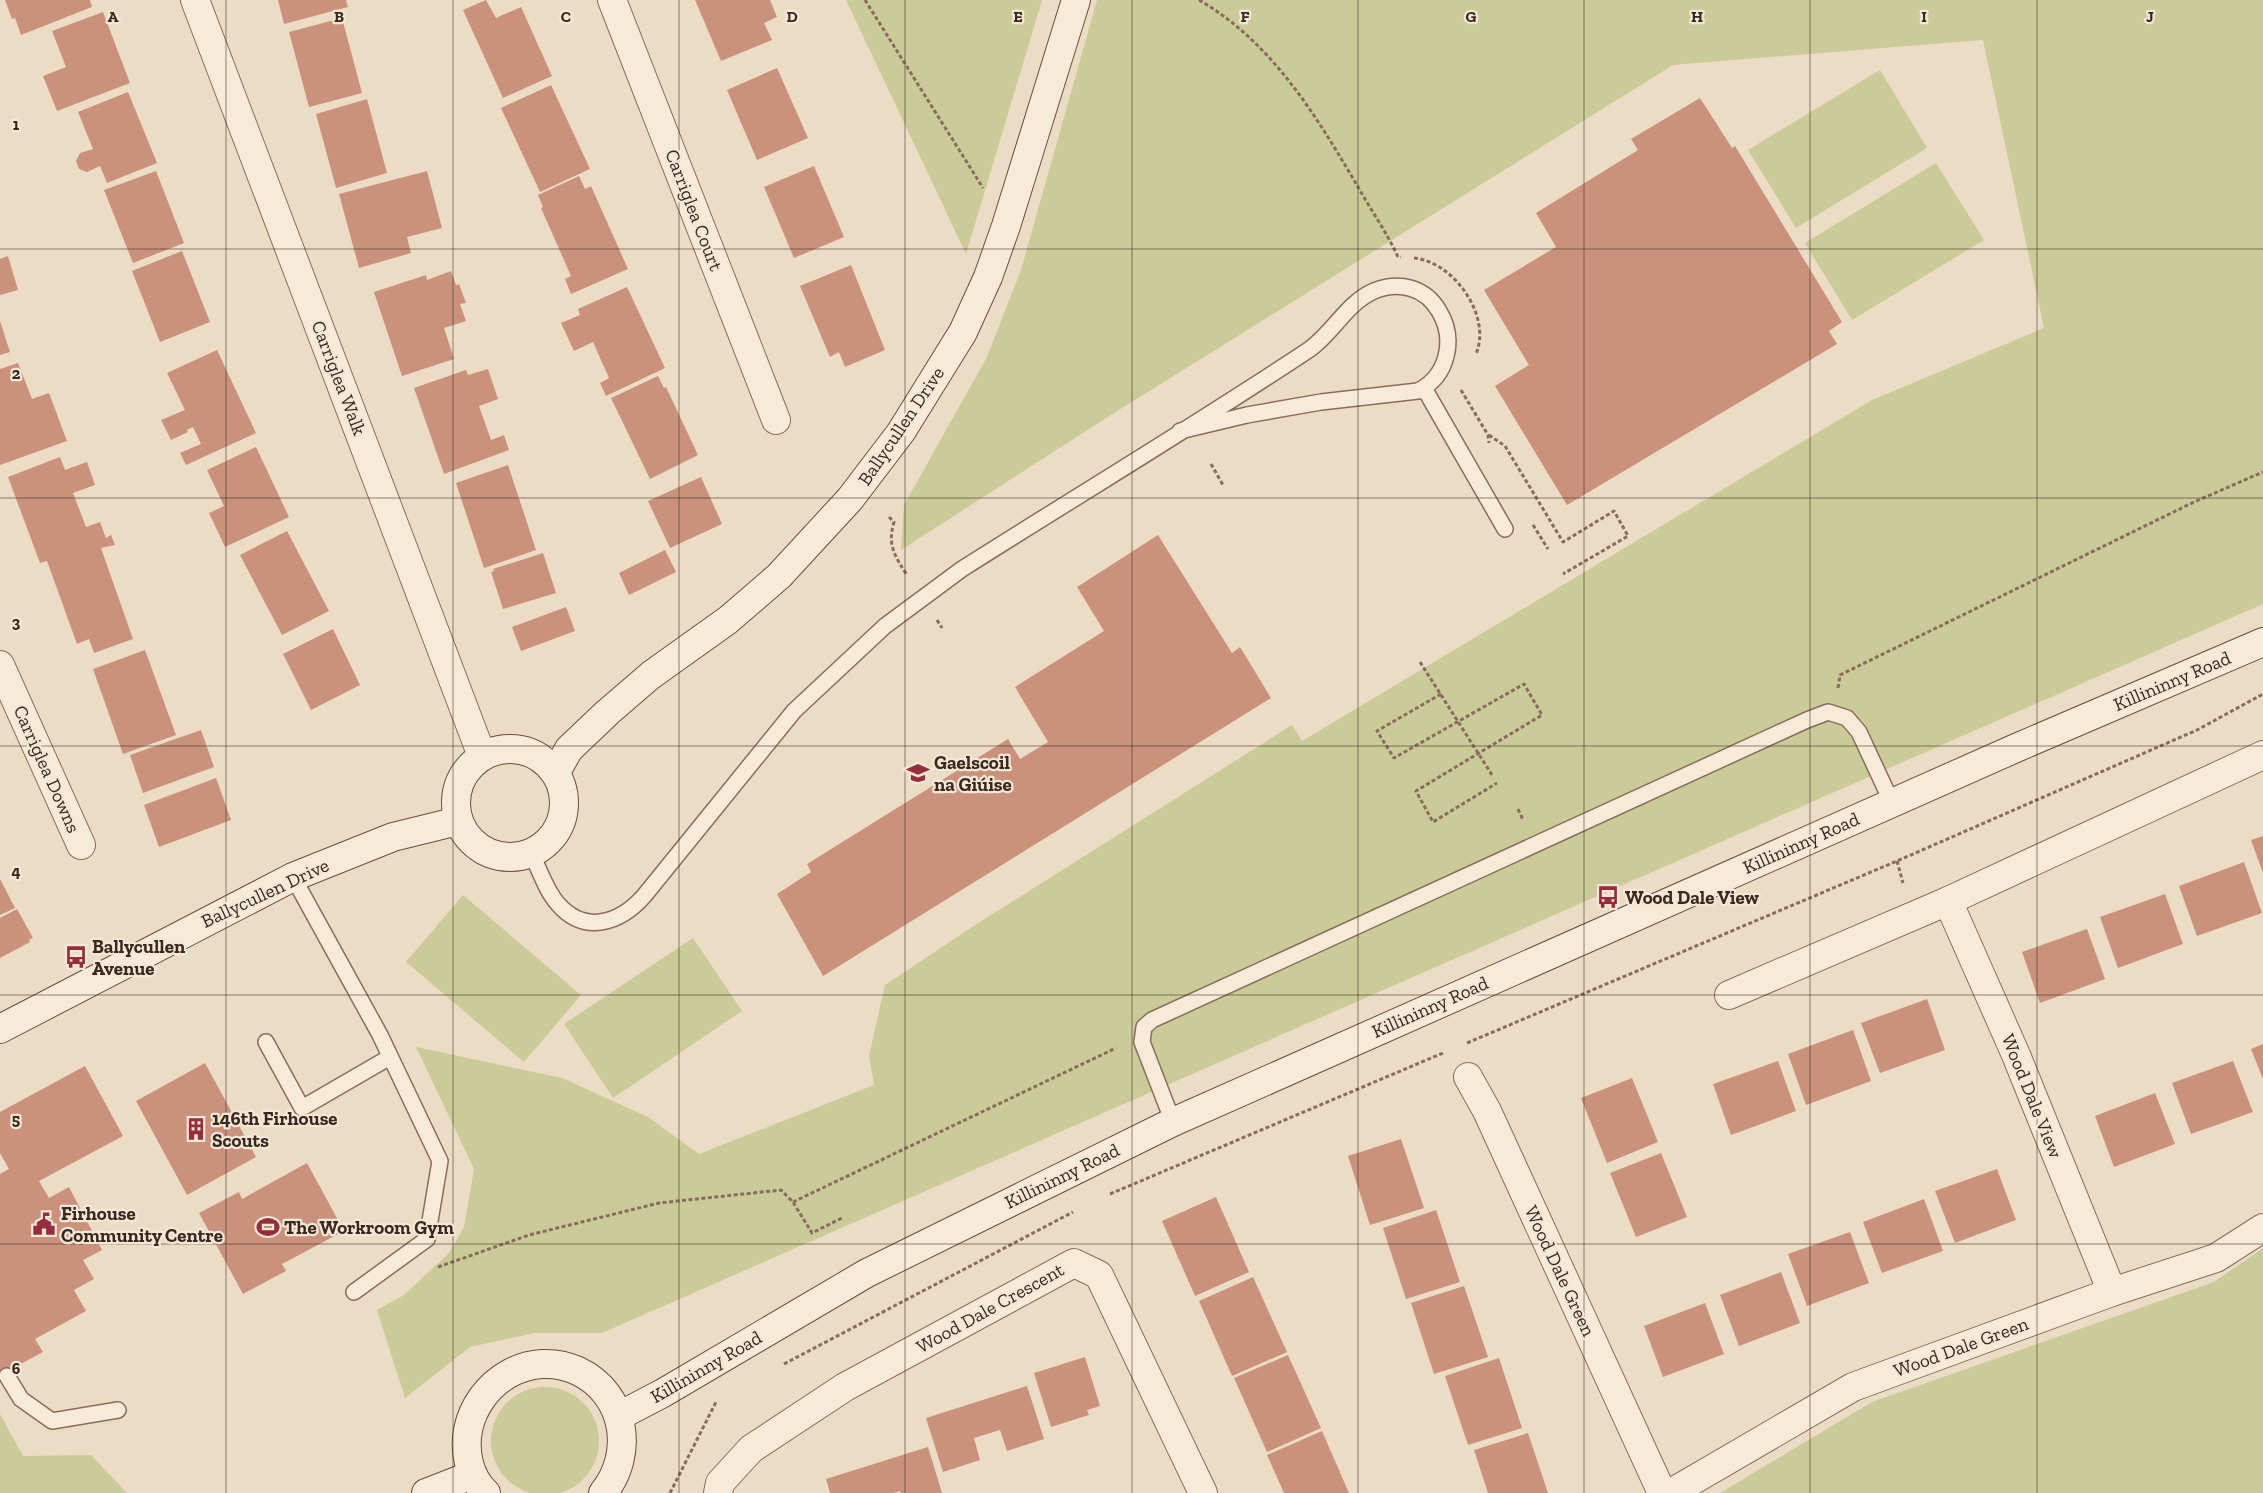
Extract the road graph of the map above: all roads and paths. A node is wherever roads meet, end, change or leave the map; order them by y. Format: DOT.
graph roads {
  1 [pos="195,0"];
  2 [pos="612,0"];
  3 [pos="865,0"];
  4 [pos="1076,0"];
  5 [pos="1199,0"];
  6 [pos="986,194"];
  7 [pos="1476,355"];
  8 [pos="1463,385"];
  9 [pos="1424,388"];
  10 [pos="1470,406"];
  11 [pos="776,420"];
  12 [pos="1180,431"];
  13 [pos="1488,435"];
  14 [pos="1211,464"];
  15 [pos="2263,472"];
  16 [pos="1224,485"];
  17 [pos="889,517"];
  18 [pos="1532,524"];
  19 [pos="1504,529"];
  20 [pos="1548,549"];
  21 [pos="1563,574"];
  22 [pos="908,577"];
  23 [pos="2263,642"];
  24 [pos="1420,662"];
  25 [pos="0,665"];
  26 [pos="1441,694"];
  27 [pos="1833,714"];
  28 [pos="1458,721"];
  29 [pos="1478,754"];
  30 [pos="2263,755"];
  31 [pos="482,756"];
  32 [pos="556,772"];
  33 [pos="1492,775"];
  34 [pos="1497,783"];
  35 [pos="1892,803"];
  36 [pos="458,821"];
  37 [pos="81,845"];
  38 [pos="531,853"];
  39 [pos="1897,861"];
  40 [pos="293,877"];
  41 [pos="1904,888"];
  42 [pos="1948,901"];
  43 [pos="1729,995"];
  44 [pos="0,1029"];
  45 [pos="1117,1040"];
  46 [pos="266,1042"];
  47 [pos="390,1057"];
  48 [pos="1468,1077"];
  49 [pos="1173,1122"];
  50 [pos="793,1202"];
  51 [pos="842,1218"];
  52 [pos="2263,1228"];
  53 [pos="431,1270"];
  54 [pos="354,1292"];
  55 [pos="2112,1292"];
  56 [pos="7,1376"];
  57 [pos="118,1410"];
  58 [pos="619,1416"];
  59 [pos="479,1484"];
  60 [pos="426,1493"];
  61 [pos="603,1493"];
  62 [pos="718,1493"];
  63 [pos="1203,1493"];
  64 [pos="1662,1493"];
  65 [pos="1671,1493"];
  1 -- 31 [label="street, Carriglea Walk"];
  2 -- 11 [label="street, Carriglea Court"];
  3 -- 6 [label="path"];
  4 -- 32 [label="street, Ballycullen Drive"];
  5 -- 7 [label="path"];
  8 -- 10 [label="path"];
  9 -- 12 [label="lane"];
  9 -- 12 [label="lane"];
  9 -- 19 [label="lane"];
  12 -- 38 [label="lane"];
  13 -- 21 [label="path"];
  14 -- 16 [label="path"];
  15 -- 27 [label="path"];
  17 -- 22 [label="path"];
  18 -- 20 [label="path"];
  23 -- 35 [label="street, Killininny Road"];
  24 -- 26 [label="path"];
  25 -- 37 [label="street, Carriglea Downs"];
  26 -- 28 [label="path"];
  26 -- 28 [label="path"];
  27 -- 35 [label="lane"];
  27 -- 49 [label="lane"];
  28 -- 29 [label="path"];
  28 -- 29 [label="path"];
  29 -- 33 [label="path"];
  29 -- 34 [label="path"];
  30 -- 42 [label="street"];
  31 -- 32 [label="street"];
  31 -- 36 [label="street"];
  32 -- 38 [label="street"];
  35 -- 49 [label="street, Killininny Road"];
  36 -- 38 [label="street"];
  36 -- 40 [label="street, Ballycullen Drive"];
  39 -- 41 [label="path"];
  40 -- 44 [label="street, Ballycullen Drive"];
  40 -- 47 [label="lane"];
  42 -- 43 [label="street"];
  42 -- 55 [label="street, Wood Dale View"];
  45 -- 50 [label="path"];
  46 -- 47 [label="lane"];
  47 -- 54 [label="lane"];
  48 -- 64 [label="street, Wood Dale Green"];
  49 -- 58 [label="street, Killininny Road"];
  50 -- 51 [label="path"];
  50 -- 53 [label="path"];
  52 -- 55 [label="street, Wood Dale Green"];
  55 -- 65 [label="street, Wood Dale Green"];
  56 -- 57 [label="lane"];
  58 -- 59 [label="street"];
  58 -- 61 [label="street"];
  59 -- 60 [label="street"];
  62 -- 63 [label="street, Wood Dale Crescent"];
}
